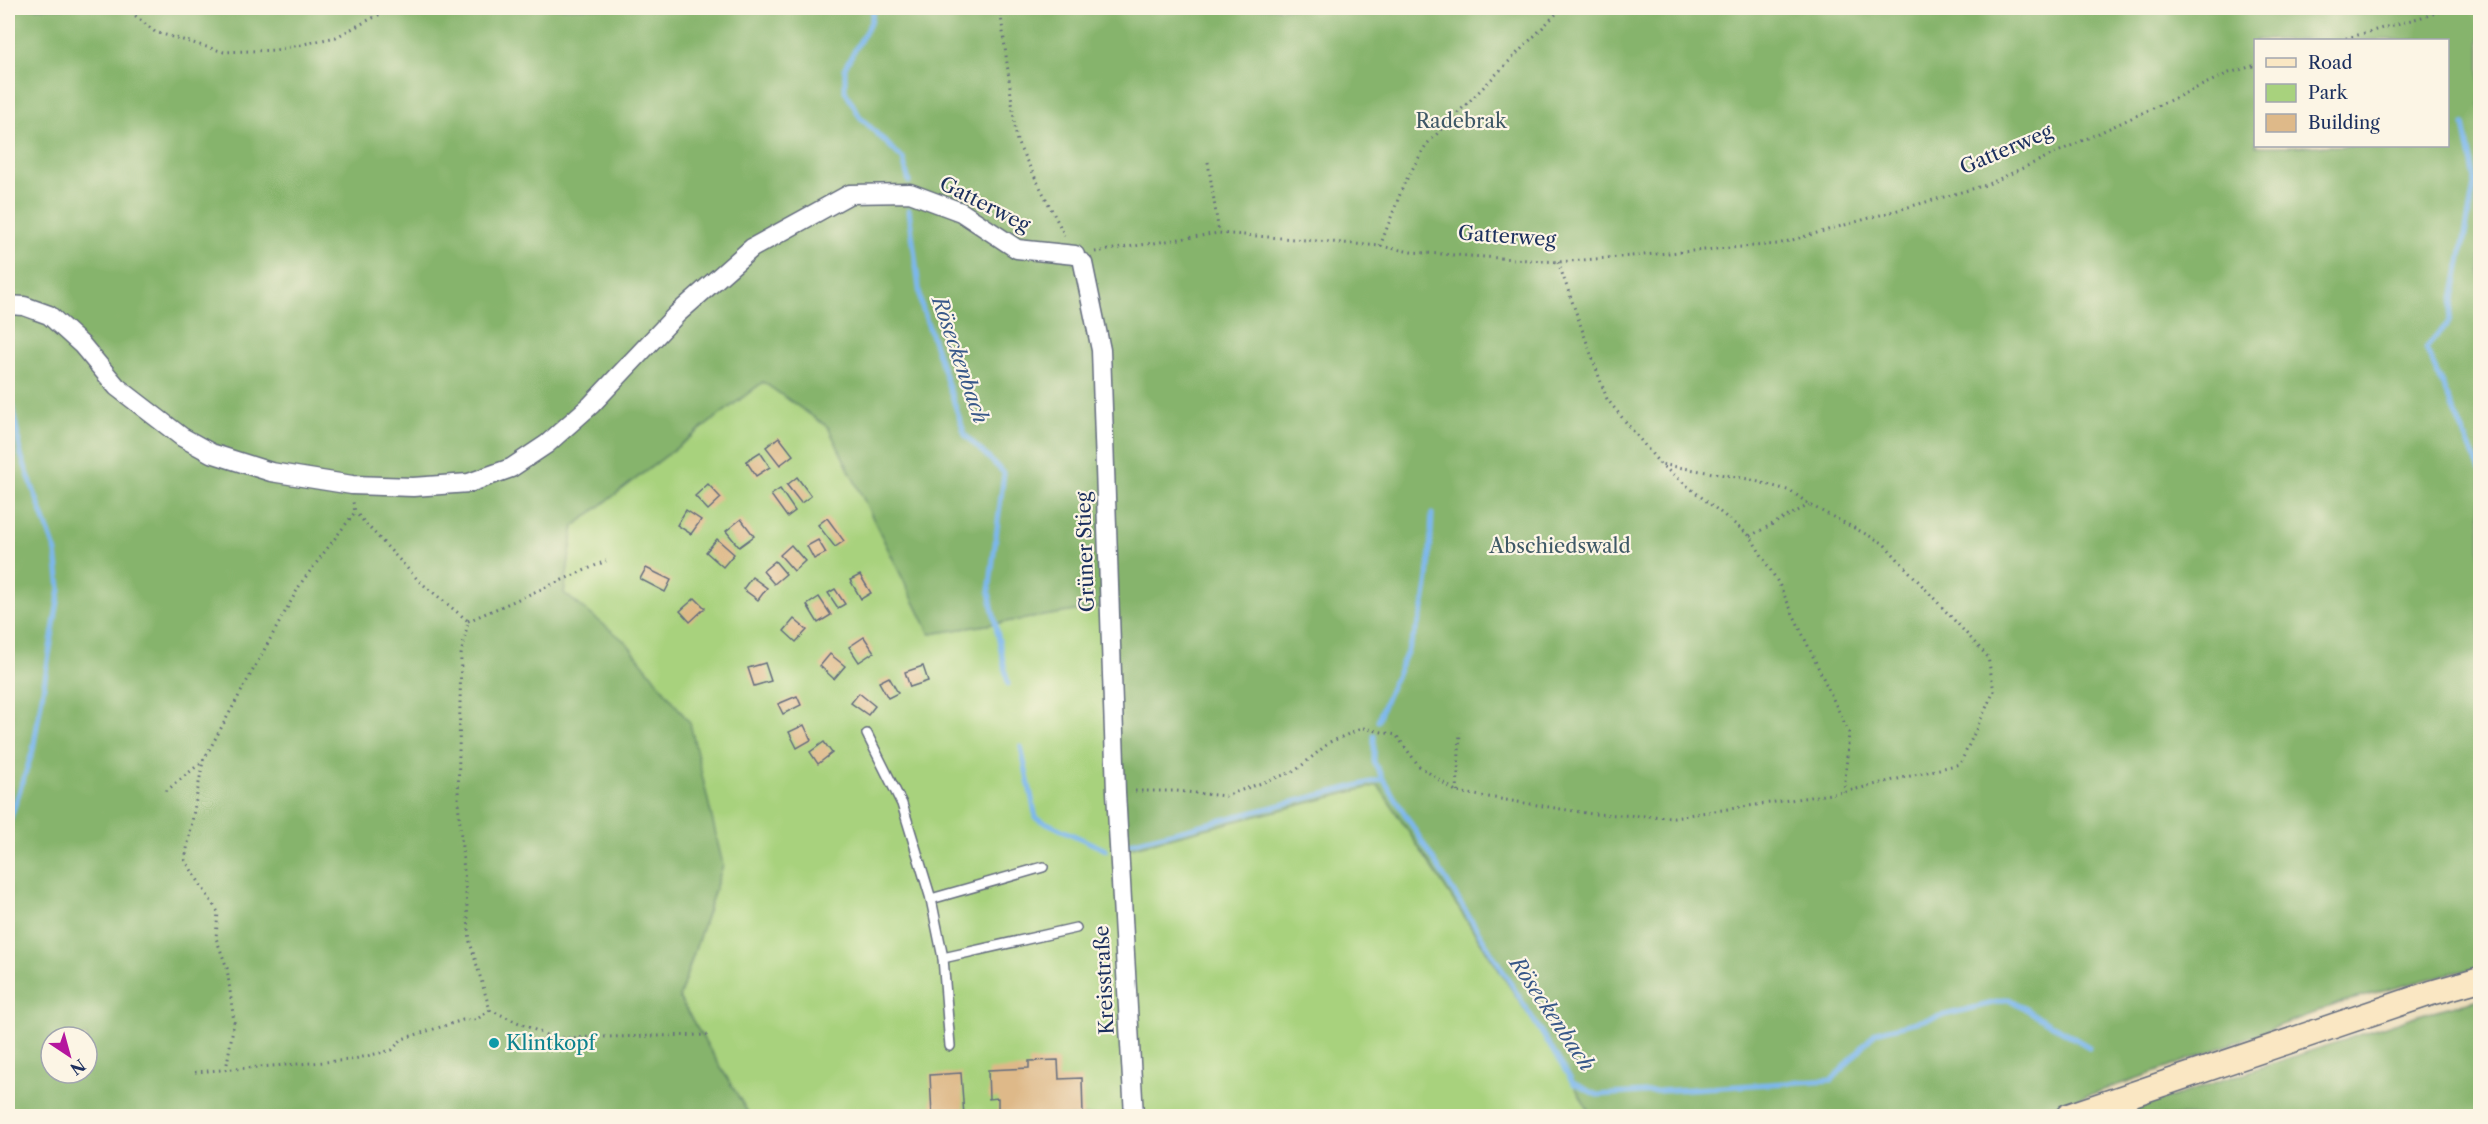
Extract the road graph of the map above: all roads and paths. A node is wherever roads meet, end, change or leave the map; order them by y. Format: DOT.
graph roads {
  1 [pos="126,8"];
  2 [pos="392,8"];
  3 [pos="1000,8"];
  4 [pos="1567,8"];
  5 [pos="2454,8"];
  6 [pos="2344,39"];
  7 [pos="2254,66"];
  8 [pos="1208,162"];
  9 [pos="1219,233"];
  10 [pos="1380,246"];
  11 [pos="1079,259"];
  12 [pos="1558,262"];
  13 [pos="8,305"];
  14 [pos="1660,464"];
  15 [pos="352,485"];
  16 [pos="1810,505"];
  17 [pos="355,512"];
  18 [pos="1750,536"];
  19 [pos="606,561"];
  20 [pos="468,621"];
  21 [pos="1460,732"];
  22 [pos="867,734"];
  23 [pos="203,761"];
  24 [pos="166,791"];
  25 [pos="1116,792"];
  26 [pos="1457,792"];
  27 [pos="1845,792"];
  28 [pos="1119,842"];
  29 [pos="1043,867"];
  30 [pos="931,899"];
  31 [pos="1076,928"];
  32 [pos="942,958"];
  33 [pos="2481,979"];
  34 [pos="490,1010"];
  35 [pos="708,1035"];
  36 [pos="950,1046"];
  37 [pos="226,1070"];
  38 [pos="195,1072"];
  39 [pos="1134,1116"];
  40 [pos="2068,1116"];
  1 -- 2 [label="path"];
  3 -- 11 [label="path"];
  4 -- 10 [label="path"];
  5 -- 6 [label="path"];
  7 -- 12 [label="path, Gatterweg"];
  8 -- 9 [label="path"];
  9 -- 10 [label="path, Gatterweg"];
  9 -- 11 [label="path, Gatterweg"];
  10 -- 12 [label="path, Gatterweg"];
  11 -- 15 [label="street, Gatterweg"];
  11 -- 25 [label="street, Grüner Stieg"];
  12 -- 14 [label="path"];
  13 -- 15 [label="street, Gatterweg"];
  14 -- 16 [label="path"];
  14 -- 18 [label="path"];
  15 -- 17 [label="path"];
  16 -- 18 [label="path"];
  16 -- 27 [label="path"];
  17 -- 20 [label="path"];
  17 -- 23 [label="path"];
  18 -- 27 [label="path"];
  19 -- 20 [label="path"];
  20 -- 34 [label="path"];
  21 -- 26 [label="path"];
  22 -- 30 [label="lane"];
  23 -- 24 [label="path"];
  23 -- 37 [label="path"];
  25 -- 26 [label="path"];
  25 -- 28 [label="street, Grüner Stieg"];
  26 -- 27 [label="path"];
  28 -- 39 [label="street, Kreisstraße"];
  29 -- 30 [label="lane"];
  30 -- 32 [label="lane"];
  31 -- 32 [label="lane"];
  32 -- 36 [label="lane"];
  33 -- 40 [label="main road"];
  34 -- 35 [label="path"];
  34 -- 37 [label="path"];
  37 -- 38 [label="path"];
}
